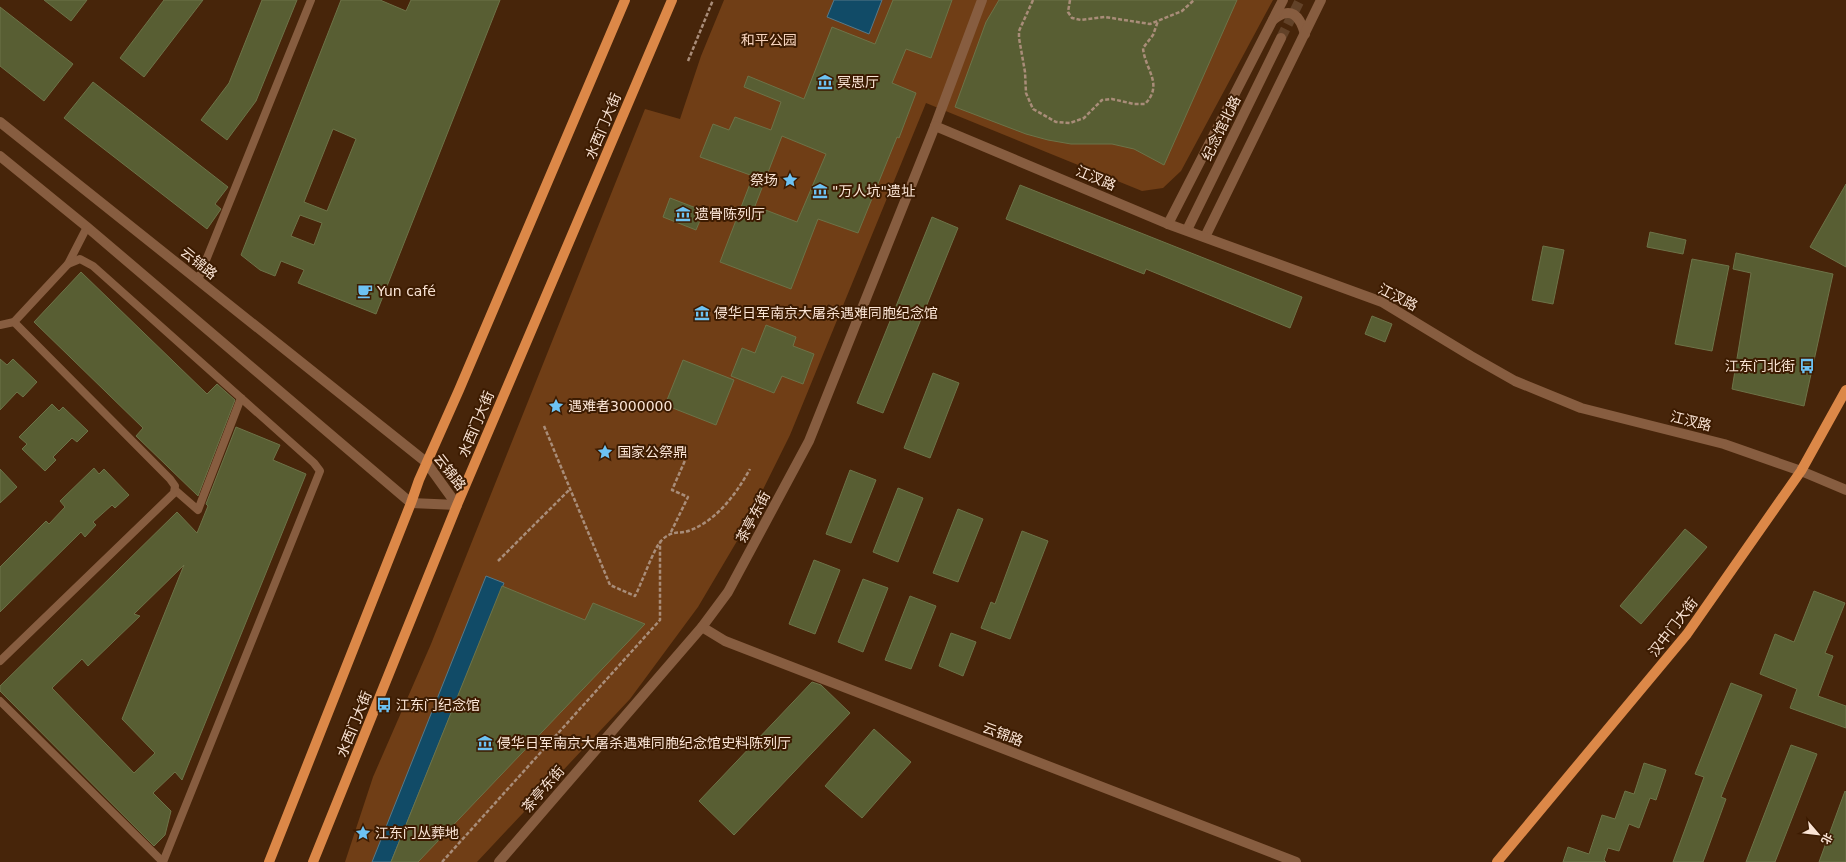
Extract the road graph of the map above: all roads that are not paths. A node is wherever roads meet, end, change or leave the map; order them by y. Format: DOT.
graph roads {
  1 [pos="311,0"];
  2 [pos="625,0"];
  3 [pos="672,0"];
  4 [pos="982,0"];
  5 [pos="1283,0"];
  6 [pos="1321,0"];
  7 [pos="1272,21"];
  8 [pos="1305,34"];
  9 [pos="1281,38"];
  10 [pos="0,122"];
  11 [pos="935,126"];
  12 [pos="0,156"];
  13 [pos="1168,224"];
  14 [pos="88,227"];
  15 [pos="1187,230"];
  16 [pos="1205,237"];
  17 [pos="68,264"];
  18 [pos="198,280"];
  19 [pos="14,322"];
  20 [pos="0,325"];
  21 [pos="1846,390"];
  22 [pos="241,398"];
  23 [pos="426,462"];
  24 [pos="1801,471"];
  25 [pos="175,490"];
  26 [pos="1846,490"];
  27 [pos="411,503"];
  28 [pos="457,505"];
  29 [pos="702,627"];
  30 [pos="0,661"];
  31 [pos="0,701"];
  32 [pos="163,862"];
  33 [pos="269,862"];
  34 [pos="313,862"];
  35 [pos="499,862"];
  36 [pos="1296,862"];
  37 [pos="1497,862"];
  1 -- 18 [label="lane"];
  2 -- 23 [label="main road, 水西门大街"];
  3 -- 28 [label="main road, 水西门大街"];
  4 -- 11 [label="street, 茶亭东街"];
  5 -- 7 [label="street"];
  6 -- 8 [label="street"];
  7 -- 8 [label="street"];
  7 -- 13 [label="street"];
  8 -- 16 [label="street"];
  9 -- 15 [label="street, 纪念馆北路"];
  10 -- 18 [label="street, 云锦路"];
  11 -- 13 [label="street, 江汊路"];
  11 -- 29 [label="street, 茶亭东街"];
  12 -- 14 [label="street"];
  13 -- 15 [label="street, 江汊路"];
  14 -- 17 [label="lane"];
  14 -- 27 [label="street"];
  15 -- 16 [label="street, 江汊路"];
  16 -- 24 [label="street, 江汊路"];
  17 -- 19 [label="lane"];
  17 -- 22 [label="lane"];
  18 -- 23 [label="street, 云锦路"];
  19 -- 20 [label="lane"];
  19 -- 25 [label="lane"];
  21 -- 24 [label="main road, 汉中门大街"];
  22 -- 25 [label="lane"];
  22 -- 32 [label="lane"];
  23 -- 27 [label="main road, 水西门大街"];
  23 -- 28 [label="street, 云锦路"];
  24 -- 26 [label="street, 江汊路"];
  24 -- 37 [label="main road, 汉中门大街"];
  25 -- 30 [label="lane"];
  27 -- 28 [label="street, 云锦路"];
  27 -- 33 [label="main road, 水西门大街"];
  28 -- 34 [label="main road, 水西门大街"];
  29 -- 35 [label="street, 茶亭东街"];
  29 -- 36 [label="street, 云锦路"];
  31 -- 32 [label="lane"];
}
